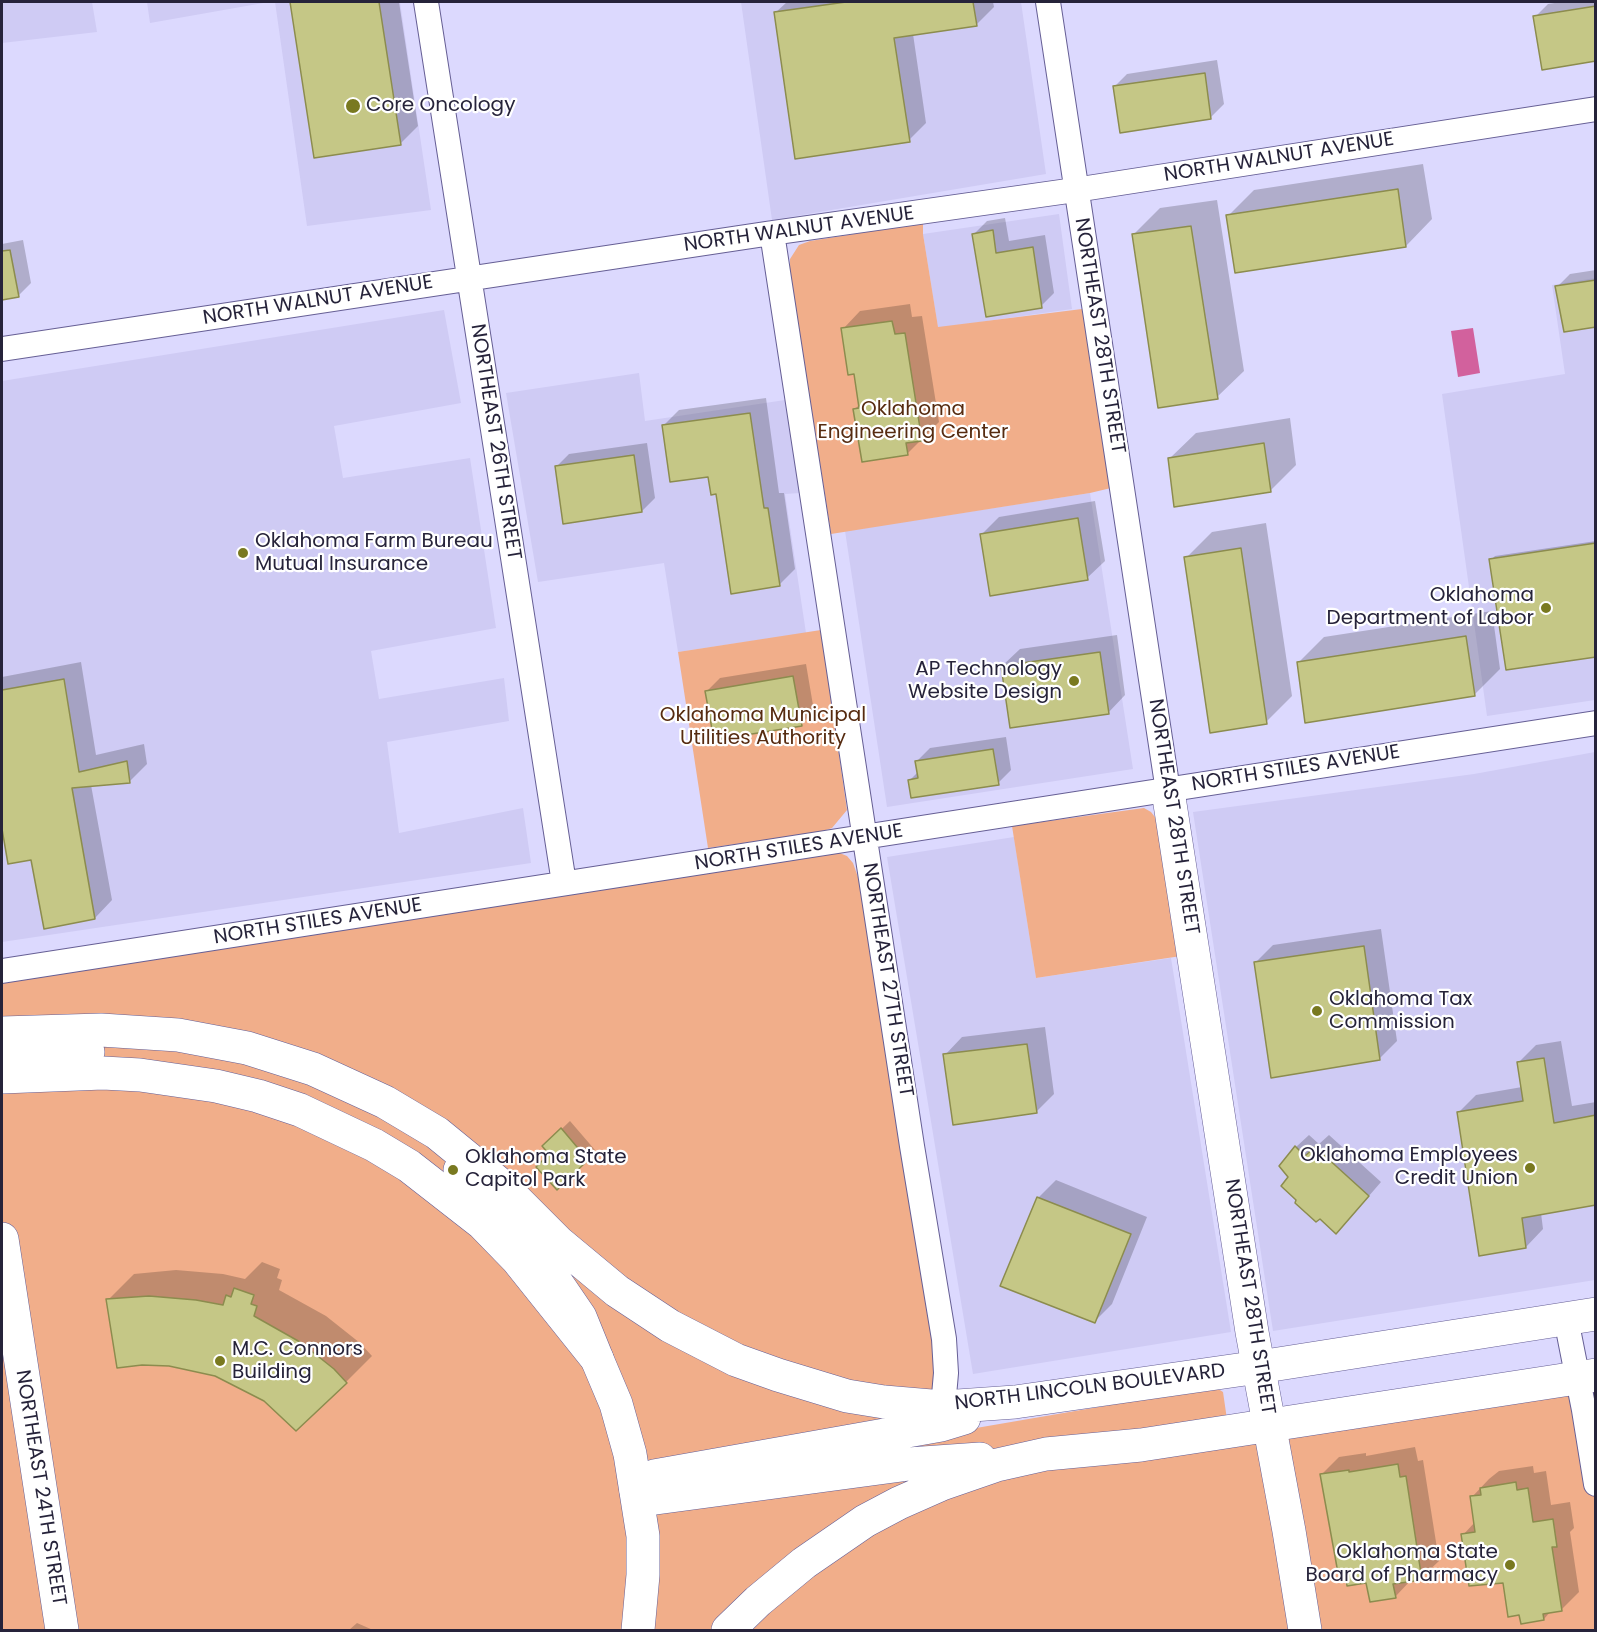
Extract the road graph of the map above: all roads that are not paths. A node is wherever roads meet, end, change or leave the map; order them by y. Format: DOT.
graph roads {
  1 [pos="426,2"];
  2 [pos="1048,2"];
  3 [pos="1596,109"];
  4 [pos="1075,190"];
  5 [pos="771,233"];
  6 [pos="469,279"];
  7 [pos="2,349"];
  8 [pos="1596,723"];
  9 [pos="1167,791"];
  10 [pos="865,838"];
  11 [pos="564,883"];
  12 [pos="2,971"];
  13 [pos="2,1033"];
  14 [pos="247,1048"];
  15 [pos="2,1066"];
  16 [pos="2,1077"];
  17 [pos="437,1133"];
  18 [pos="2,1239"];
  19 [pos="1581,1317"];
  20 [pos="597,1359"];
  21 [pos="1259,1366"];
  22 [pos="1587,1376"];
  23 [pos="1015,1402"];
  24 [pos="943,1407"];
  25 [pos="1270,1425"];
  26 [pos="1046,1454"];
  27 [pos="1596,1484"];
  28 [pos="636,1490"];
  29 [pos="62,1630"];
  30 [pos="638,1630"];
  31 [pos="728,1630"];
  32 [pos="1305,1630"];
  1 -- 6 [label="street, NORTHEAST 26TH STREET"];
  2 -- 4 [label="street, NORTHEAST 28TH STREET"];
  3 -- 4 [label="street, NORTH WALNUT AVENUE"];
  4 -- 5 [label="street, NORTH WALNUT AVENUE"];
  4 -- 9 [label="street, NORTHEAST 28TH STREET"];
  5 -- 6 [label="street, NORTH WALNUT AVENUE"];
  5 -- 10 [label="street, NORTHEAST 27TH STREET"];
  6 -- 7 [label="street, NORTH WALNUT AVENUE"];
  6 -- 11 [label="street, NORTHEAST 26TH STREET"];
  8 -- 9 [label="street, NORTH STILES AVENUE"];
  9 -- 10 [label="street, NORTH STILES AVENUE"];
  9 -- 21 [label="main road, NORTHEAST 28TH STREET"];
  10 -- 11 [label="street, NORTH STILES AVENUE"];
  10 -- 24 [label="street, NORTHEAST 27TH STREET"];
  11 -- 12 [label="street, NORTH STILES AVENUE"];
  13 -- 14 [label="main road, NORTH LINCOLN BOULEVARD"];
  14 -- 15 [label="main road"];
  14 -- 17 [label="main road, NORTH LINCOLN BOULEVARD"];
  16 -- 20 [label="main road"];
  17 -- 20 [label="main road"];
  17 -- 24 [label="main road, NORTH LINCOLN BOULEVARD"];
  18 -- 29 [label="main road, NORTHEAST 24TH STREET"];
  19 -- 21 [label="main road, NORTH LINCOLN BOULEVARD"];
  19 -- 22 [label="street"];
  20 -- 28 [label="main road"];
  21 -- 23 [label="main road, NORTH LINCOLN BOULEVARD"];
  21 -- 25 [label="main road, NORTHEAST 28TH STREET"];
  22 -- 25 [label="main road"];
  22 -- 27 [label="street"];
  23 -- 24 [label="main road, NORTH LINCOLN BOULEVARD"];
  23 -- 28 [label="main road"];
  25 -- 26 [label="main road"];
  25 -- 32 [label="main road, NORTHEAST 28TH STREET"];
  26 -- 28 [label="main road"];
  26 -- 31 [label="main road"];
  28 -- 30 [label="main road"];
}
